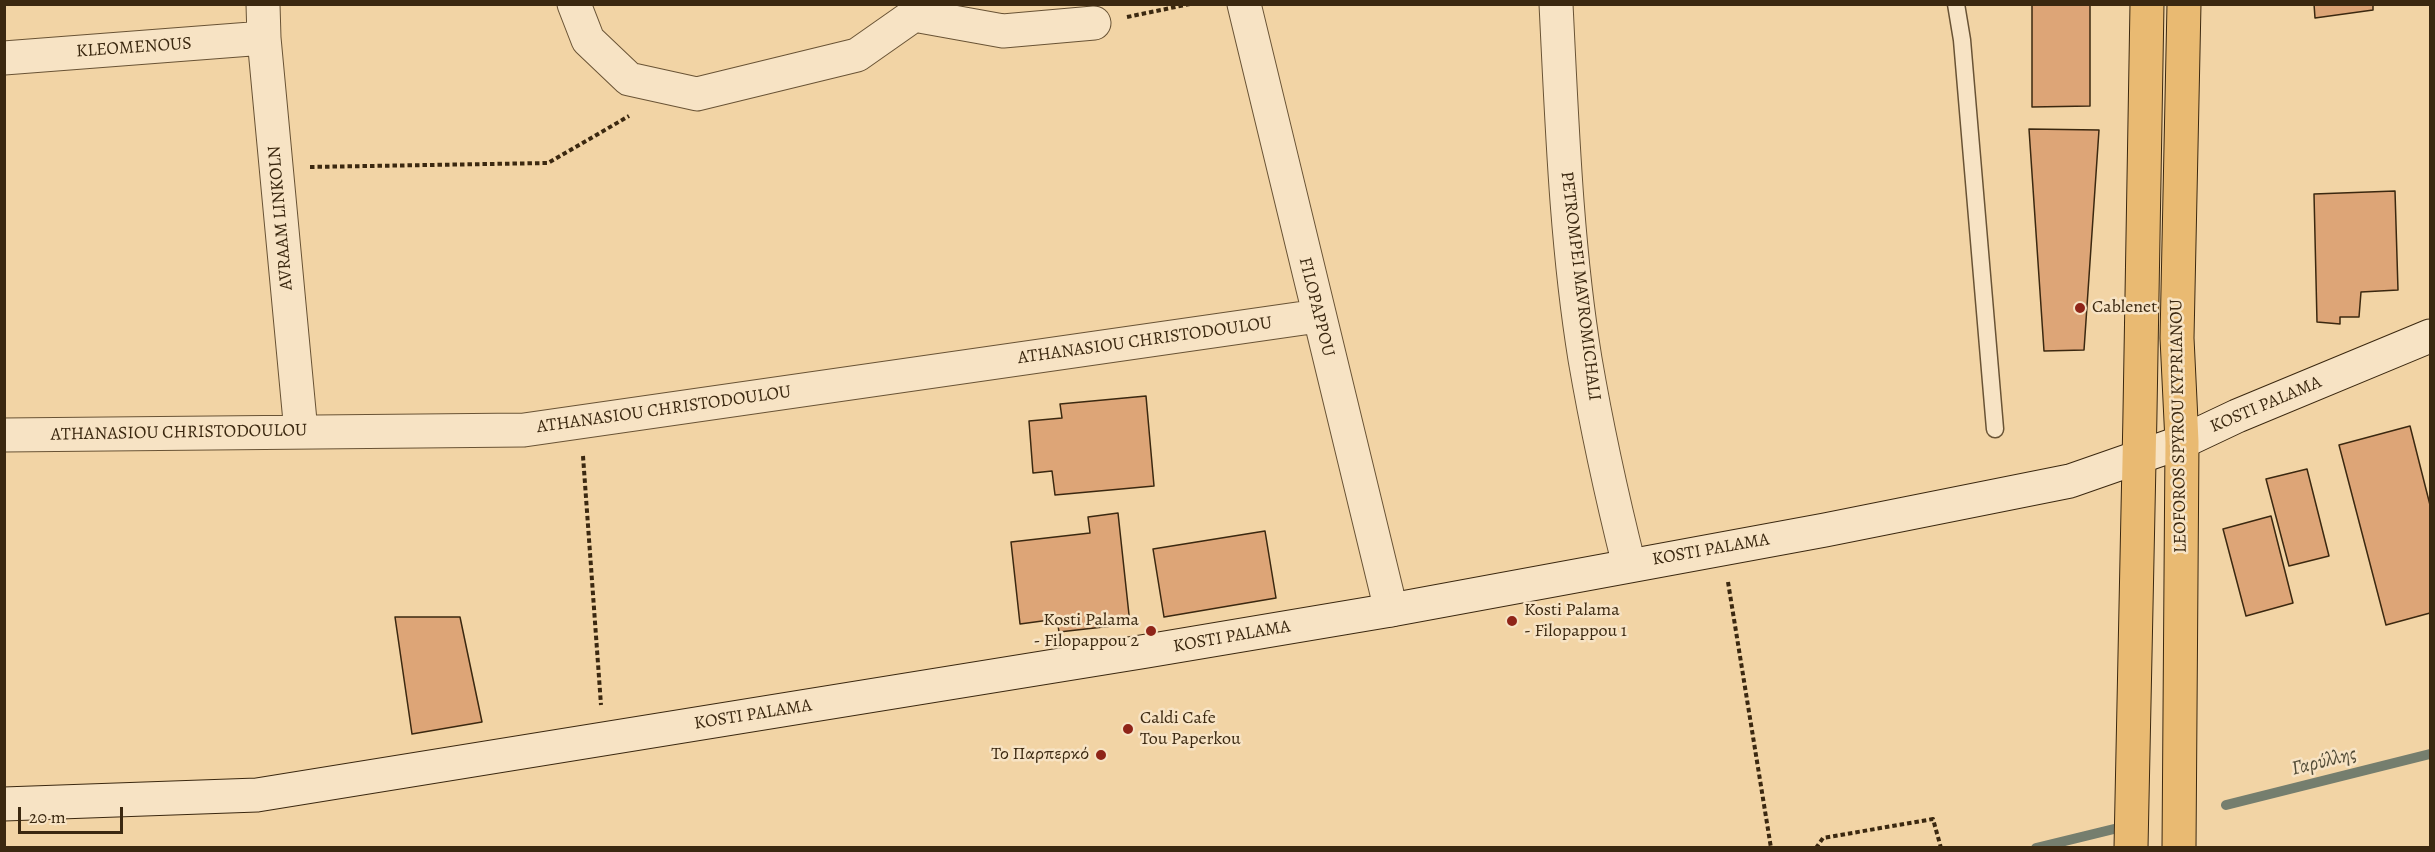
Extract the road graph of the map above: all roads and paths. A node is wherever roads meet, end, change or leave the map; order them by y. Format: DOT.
graph roads {
  1 [pos="263,4"];
  2 [pos="574,4"];
  3 [pos="1190,4"];
  4 [pos="1244,4"];
  5 [pos="1556,4"];
  6 [pos="1956,4"];
  7 [pos="2147,4"];
  8 [pos="2184,4"];
  9 [pos="916,10"];
  10 [pos="1094,23"];
  11 [pos="264,38"];
  12 [pos="4,57"];
  13 [pos="655,84"];
  14 [pos="276,168"];
  15 [pos="1318,316"];
  16 [pos="2430,336"];
  17 [pos="580,422"];
  18 [pos="1995,429"];
  19 [pos="301,432"];
  20 [pos="4,435"];
  21 [pos="2182,442"];
  22 [pos="2141,456"];
  23 [pos="1723,547"];
  24 [pos="1629,565"];
  25 [pos="1391,610"];
  26 [pos="604,739"];
  27 [pos="4,804"];
  28 [pos="1771,848"];
  29 [pos="1816,848"];
  30 [pos="1941,848"];
  31 [pos="2131,848"];
  32 [pos="2179,848"];
  1 -- 11 [label="street, AVRAAM LINKOLN"];
  2 -- 13 [label="street"];
  3 -- 10 [label="path"];
  4 -- 15 [label="street, FILOPAPPOU"];
  5 -- 24 [label="street, PETROMPEI MAVROMICHALI"];
  6 -- 18 [label="lane"];
  7 -- 22 [label="main road, LEOFOROS SPYROU KYPRIANOU"];
  8 -- 21 [label="main road, LEOFOROS SPYROU KYPRIANOU"];
  9 -- 10 [label="street"];
  9 -- 13 [label="street"];
  11 -- 12 [label="street, KLEOMENOUS"];
  11 -- 14 [label="street, AVRAAM LINKOLN"];
  13 -- 14 [label="path"];
  14 -- 19 [label="street, AVRAAM LINKOLN"];
  15 -- 17 [label="street, ATHANASIOU CHRISTODOULOU"];
  15 -- 25 [label="street, FILOPAPPOU"];
  16 -- 21 [label="street, KOSTI PALAMA"];
  17 -- 19 [label="street, ATHANASIOU CHRISTODOULOU"];
  17 -- 26 [label="path"];
  19 -- 20 [label="street, ATHANASIOU CHRISTODOULOU"];
  21 -- 22 [label="street, KOSTI PALAMA"];
  21 -- 32 [label="main road, LEOFOROS SPYROU KYPRIANOU"];
  22 -- 23 [label="street, KOSTI PALAMA"];
  22 -- 31 [label="main road, LEOFOROS SPYROU KYPRIANOU"];
  23 -- 24 [label="street, KOSTI PALAMA"];
  23 -- 28 [label="path"];
  24 -- 25 [label="street, KOSTI PALAMA"];
  25 -- 26 [label="street, KOSTI PALAMA"];
  26 -- 27 [label="street, KOSTI PALAMA"];
  29 -- 30 [label="path"];
}
